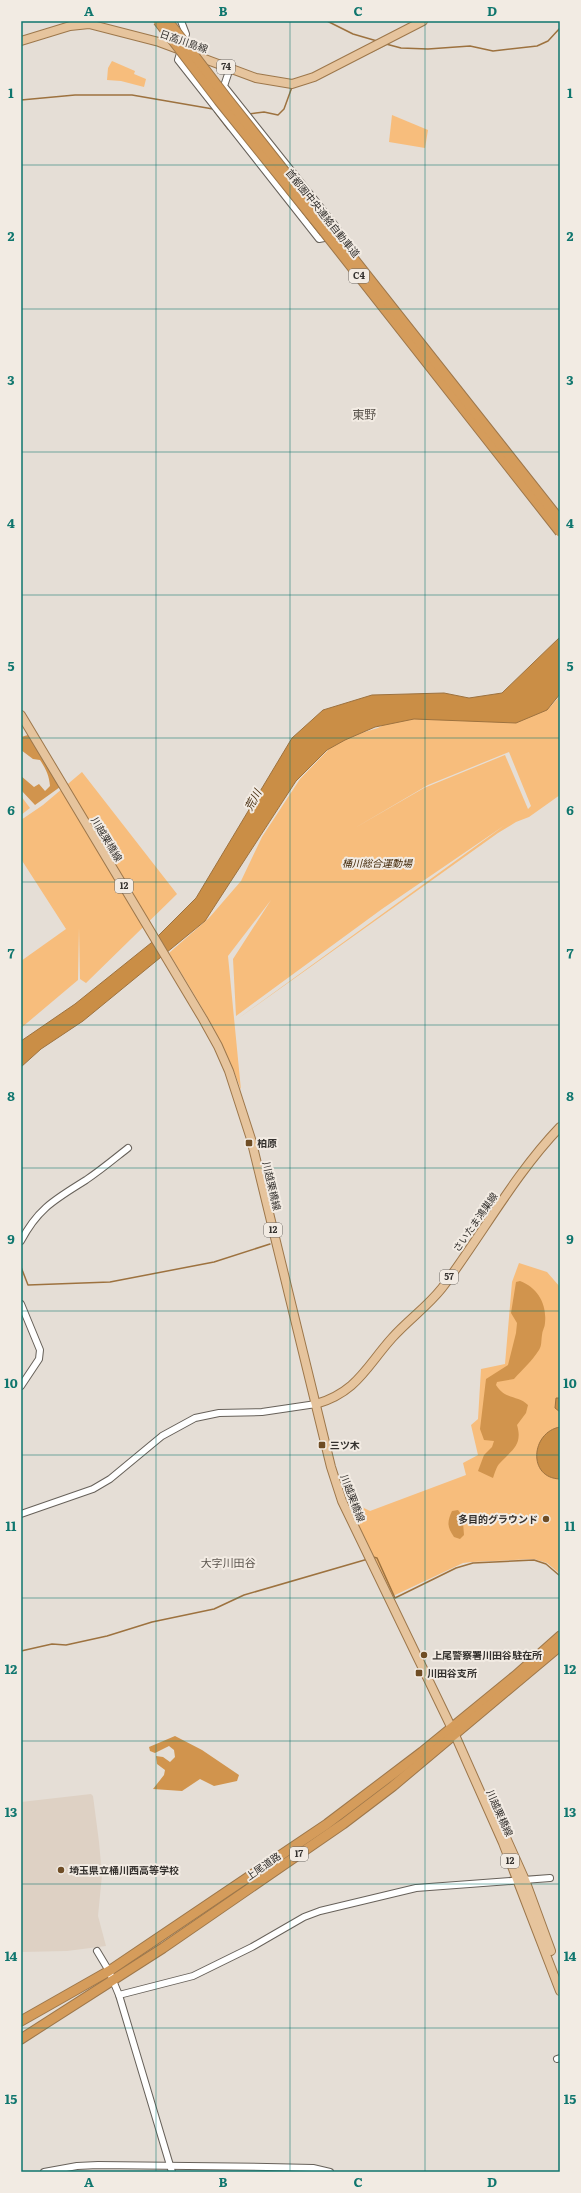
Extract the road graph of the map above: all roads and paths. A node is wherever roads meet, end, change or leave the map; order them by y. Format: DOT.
graph roads {
  1 [pos="158,21"];
  2 [pos="168,21"];
  3 [pos="181,21"];
  4 [pos="423,21"];
  5 [pos="82,22"];
  6 [pos="21,42"];
  7 [pos="182,50"];
  8 [pos="230,68"];
  9 [pos="560,520"];
  10 [pos="560,532"];
  11 [pos="21,715"];
  12 [pos="560,1127"];
  13 [pos="128,1148"];
  14 [pos="21,1241"];
  15 [pos="21,1304"];
  16 [pos="21,1386"];
  17 [pos="316,1404"];
  18 [pos="21,1514"];
  19 [pos="560,1636"];
  20 [pos="560,1646"];
  21 [pos="453,1731"];
  22 [pos="550,1878"];
  23 [pos="521,1880"];
  24 [pos="97,1951"];
  25 [pos="109,1971"];
  26 [pos="560,1975"];
  27 [pos="113,1980"];
  28 [pos="560,1991"];
  29 [pos="119,1995"];
  30 [pos="21,2021"];
  31 [pos="21,2039"];
  32 [pos="171,2169"];
  33 [pos="44,2172"];
  34 [pos="330,2172"];
  1 -- 10 [label="highway, 首都圏中央連絡自動車道 / C4, bridge"];
  2 -- 9 [label="highway, 首都圏中央連絡自動車道 / C4, bridge"];
  3 -- 7 [label="street"];
  4 -- 8 [label="main road, 日高川島線 / 74"];
  5 -- 6 [label="main road, 日高川島線 / 74"];
  5 -- 7 [label="main road, 日高川島線 / 74"];
  7 -- 8 [label="main road, 日高川島線 / 74"];
  7 -- 8 [label="street"];
  11 -- 17 [label="main road, 川越栗橋線 / 12"];
  12 -- 17 [label="main road, さいたま鴻巣線 / 57"];
  13 -- 14 [label="street"];
  15 -- 16 [label="street"];
  17 -- 18 [label="street"];
  17 -- 21 [label="main road, 川越栗橋線 / 12"];
  19 -- 21 [label="highway, 上尾道路 / 17"];
  20 -- 21 [label="highway, 上尾道路 / 17"];
  21 -- 23 [label="main road, 川越栗橋線 / 12"];
  21 -- 25 [label="highway, 上尾道路 / 17"];
  21 -- 27 [label="highway, 上尾道路 / 17"];
  22 -- 23 [label="street"];
  23 -- 26 [label="main road, 川越栗橋線 / 12"];
  23 -- 28 [label="main road, 川越栗橋線 / 12"];
  23 -- 29 [label="street"];
  24 -- 25 [label="street"];
  25 -- 27 [label="street"];
  25 -- 30 [label="highway, 上尾道路 / 17"];
  27 -- 29 [label="street"];
  27 -- 31 [label="highway, 上尾道路 / 17"];
  29 -- 32 [label="street"];
  32 -- 33 [label="street"];
  32 -- 34 [label="street"];
}
